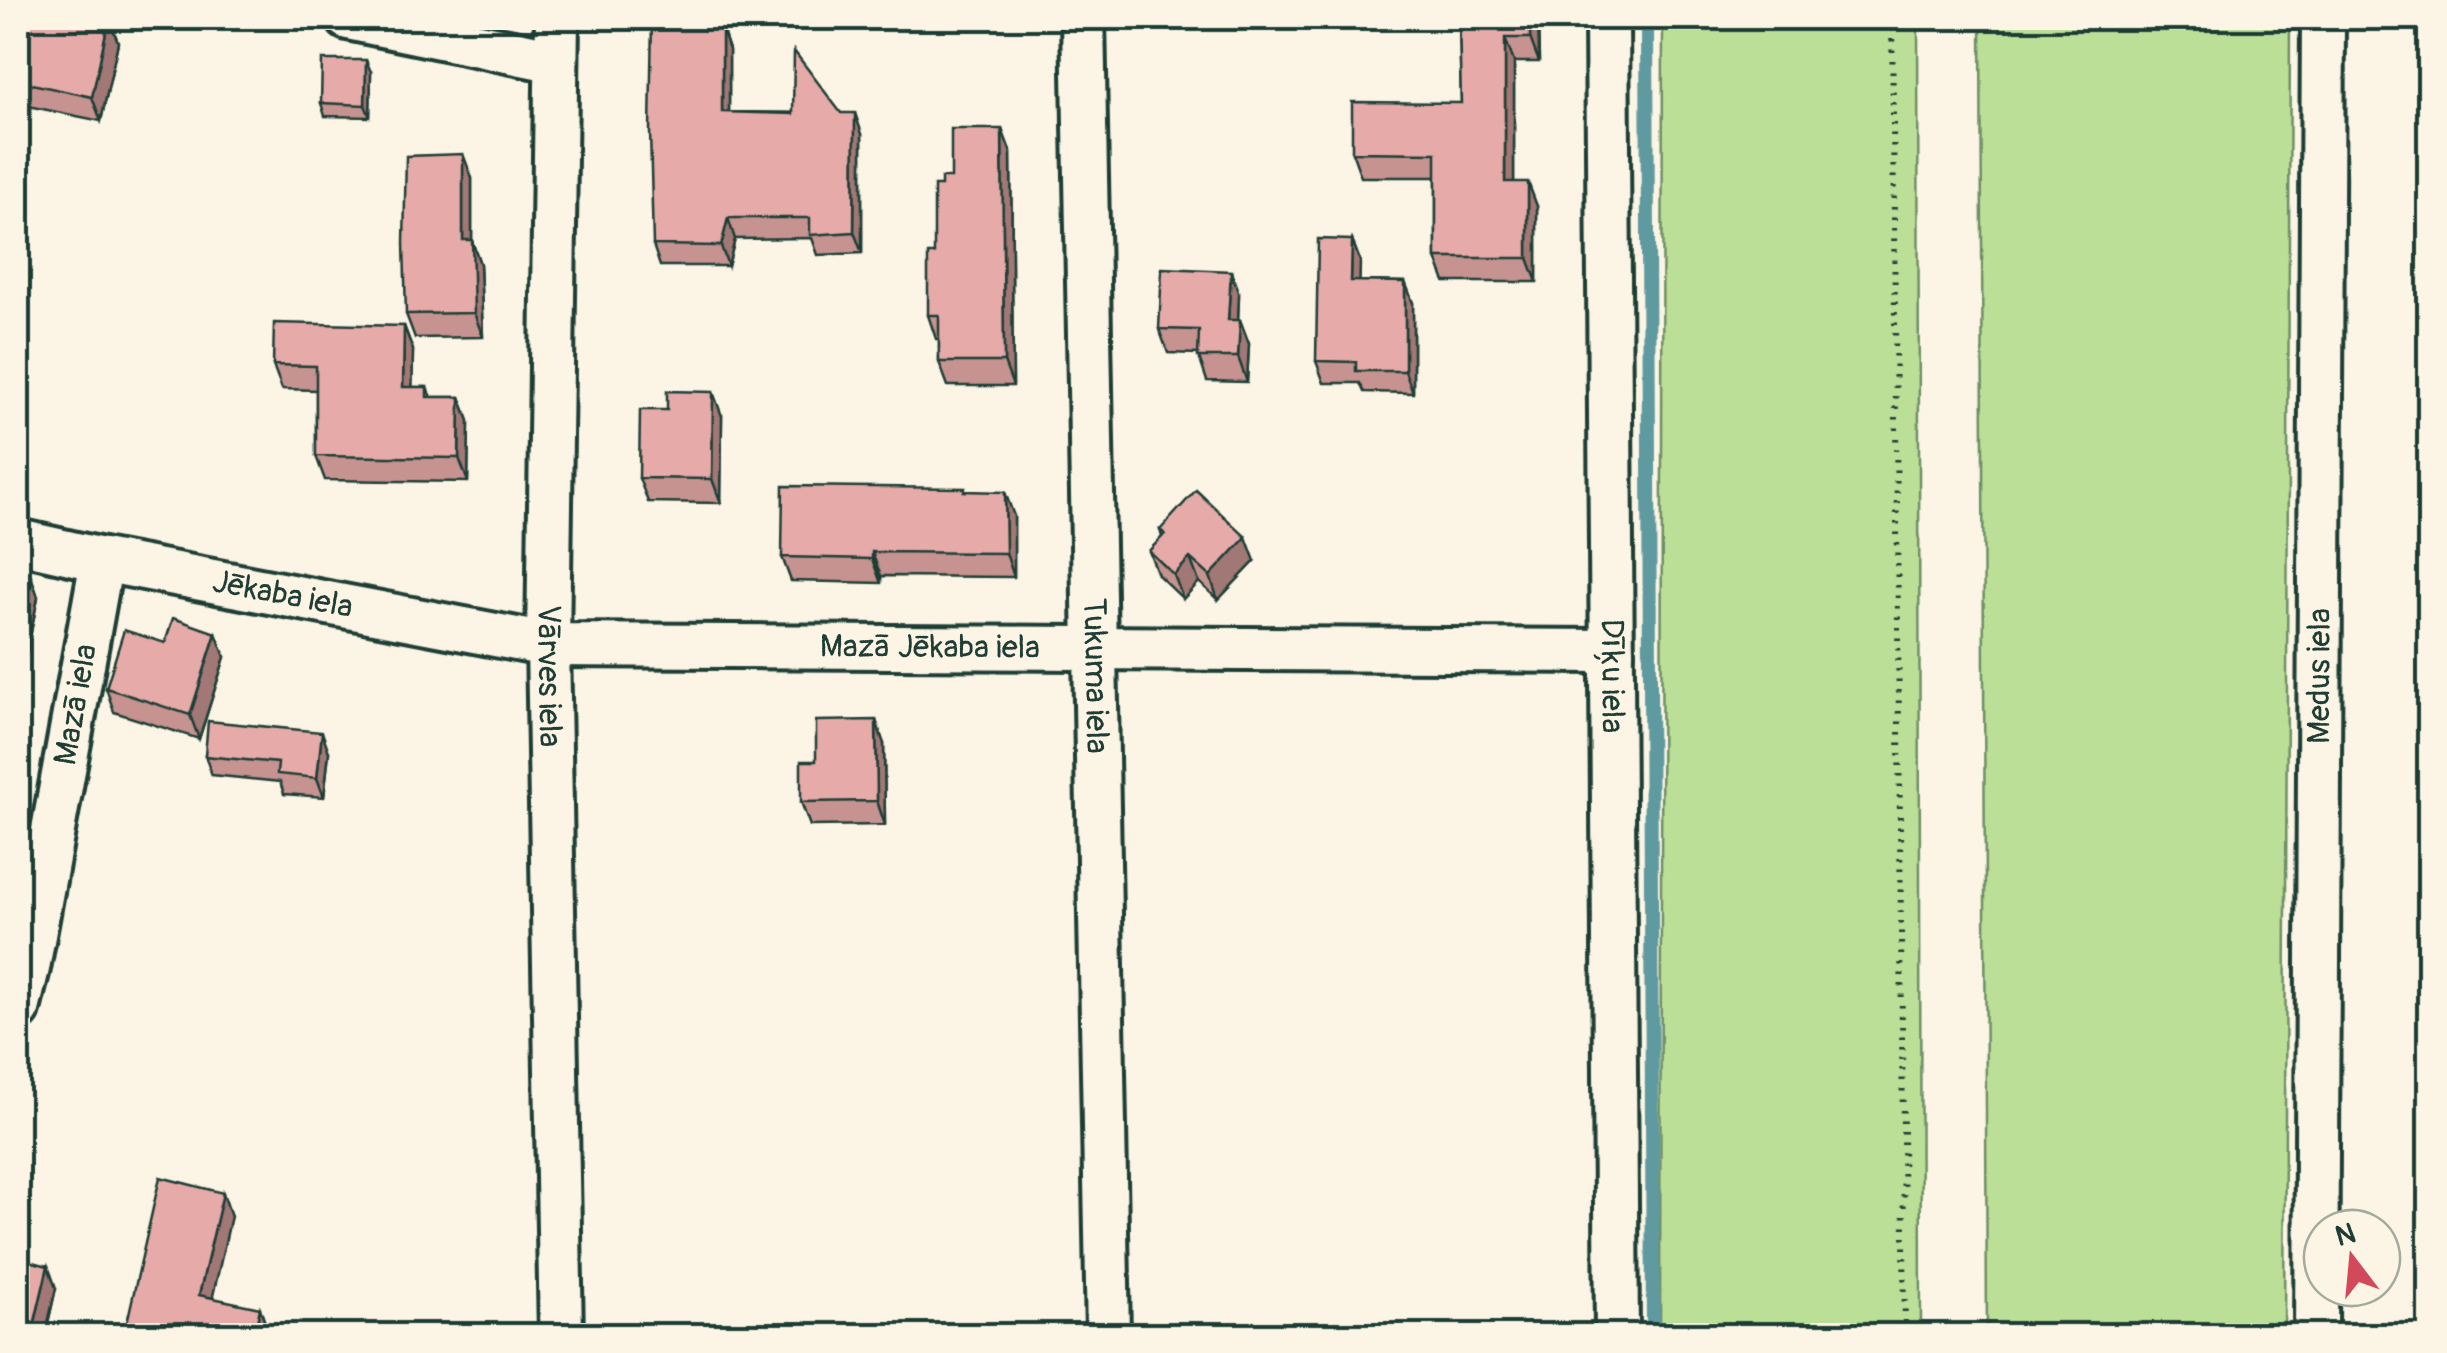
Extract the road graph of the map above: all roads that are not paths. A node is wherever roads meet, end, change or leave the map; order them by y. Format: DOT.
graph roads {
  1 [pos="348,18"];
  2 [pos="557,18"];
  3 [pos="1082,18"];
  4 [pos="1607,18"];
  5 [pos="2323,18"];
  6 [pos="556,61"];
  7 [pos="18,541"];
  8 [pos="102,560"];
  9 [pos="548,646"];
  10 [pos="1094,650"];
  11 [pos="1612,651"];
  12 [pos="18,1010"];
  13 [pos="561,1336"];
  14 [pos="1108,1336"];
  15 [pos="1617,1336"];
  16 [pos="2316,1336"];
  1 -- 6 [label="street"];
  2 -- 6 [label="street, Vārves iela"];
  3 -- 10 [label="street, Tukuma iela"];
  4 -- 11 [label="street, Dīķu iela"];
  5 -- 16 [label="street, Medus iela"];
  6 -- 9 [label="street, Vārves iela"];
  7 -- 8 [label="street, Jēkaba iela"];
  8 -- 9 [label="street, Jēkaba iela"];
  8 -- 12 [label="street, Mazā iela"];
  9 -- 10 [label="street, Mazā Jēkaba iela"];
  9 -- 13 [label="street, Vārves iela"];
  10 -- 11 [label="street, Mazā Jēkaba iela"];
  10 -- 14 [label="street, Tukuma iela"];
  11 -- 15 [label="street, Dīķu iela"];
}
